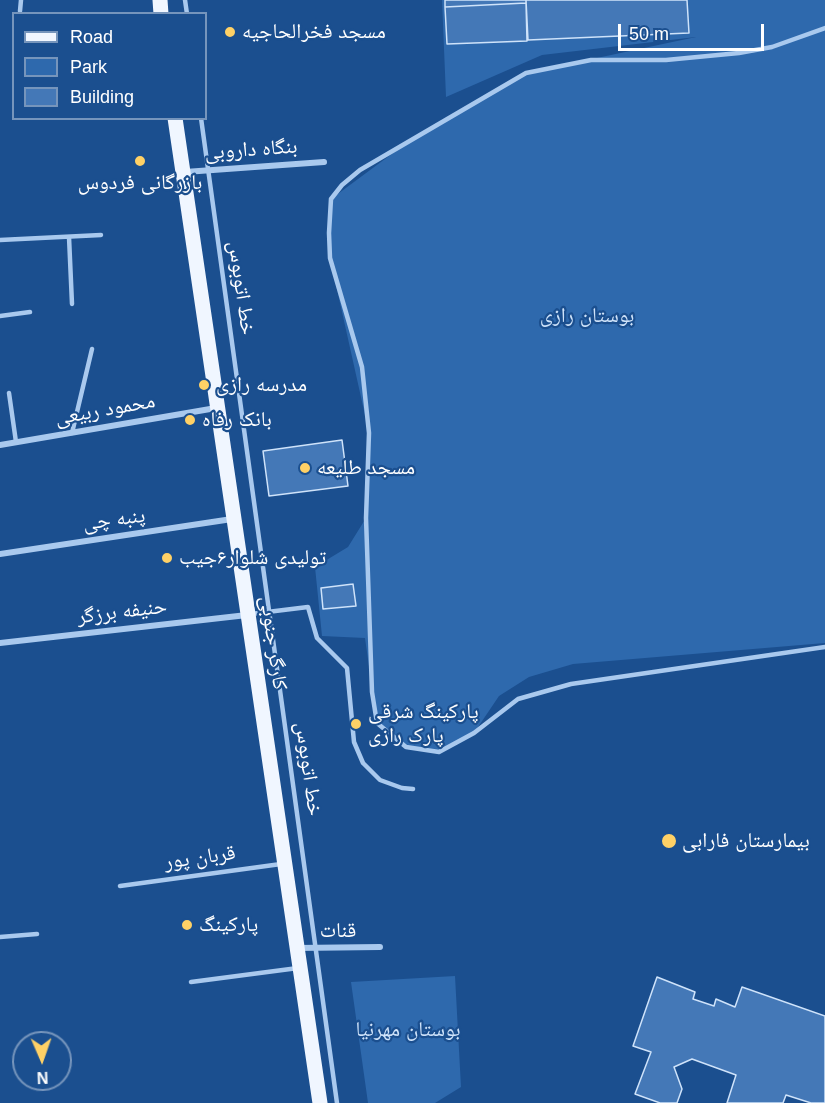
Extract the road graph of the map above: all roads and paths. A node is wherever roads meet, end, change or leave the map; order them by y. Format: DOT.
graph roads {
  1 [pos="21,0"];
  2 [pos="21,11"];
  3 [pos="825,28"];
  4 [pos="175,120"];
  5 [pos="201,120"];
  6 [pos="324,162"];
  7 [pos="181,172"];
  8 [pos="100,236"];
  9 [pos="69,237"];
  10 [pos="0,240"];
  11 [pos="72,304"];
  12 [pos="30,312"];
  13 [pos="0,316"];
  14 [pos="92,349"];
  15 [pos="9,393"];
  16 [pos="216,408"];
  17 [pos="72,432"];
  18 [pos="16,442"];
  19 [pos="0,445"];
  20 [pos="233,519"];
  21 [pos="0,554"];
  22 [pos="247,615"];
  23 [pos="0,643"];
  24 [pos="825,648"];
  25 [pos="413,789"];
  26 [pos="284,863"];
  27 [pos="120,886"];
  28 [pos="37,934"];
  29 [pos="0,937"];
  30 [pos="380,947"];
  31 [pos="297,948"];
  32 [pos="300,968"];
  33 [pos="191,982"];
  34 [pos="320,1103"];
  35 [pos="337,1103"];
  1 -- 2 [label="lane"];
  3 -- 24 [label="lane"];
  4 -- 7 [label="main road, کارگر جنوبی"];
  5 -- 35 [label="lane, خط اتوبوس"];
  6 -- 7 [label="street, بنگاه داروبی"];
  7 -- 16 [label="main road, کارگر جنوبی"];
  8 -- 9 [label="lane"];
  9 -- 10 [label="lane"];
  9 -- 11 [label="lane"];
  12 -- 13 [label="lane"];
  14 -- 17 [label="lane"];
  15 -- 18 [label="lane"];
  16 -- 17 [label="street, محمود ربیعی"];
  16 -- 20 [label="main road, کارگر جنوبی"];
  17 -- 18 [label="street, محمود ربیعی"];
  18 -- 19 [label="street, محمود ربیعی"];
  20 -- 21 [label="street, پنبه چی"];
  20 -- 22 [label="main road, کارگر جنوبی"];
  22 -- 23 [label="street, حنیفه برزگر"];
  22 -- 25 [label="lane"];
  22 -- 26 [label="main road, کارگر جنوبی"];
  26 -- 27 [label="lane, قربان پور"];
  26 -- 31 [label="main road, کارگر جنوبی"];
  28 -- 29 [label="lane"];
  30 -- 31 [label="street, قنات"];
  31 -- 32 [label="main road, کارگر جنوبی"];
  32 -- 33 [label="lane"];
  32 -- 34 [label="main road, کارگر جنوبی"];
}
